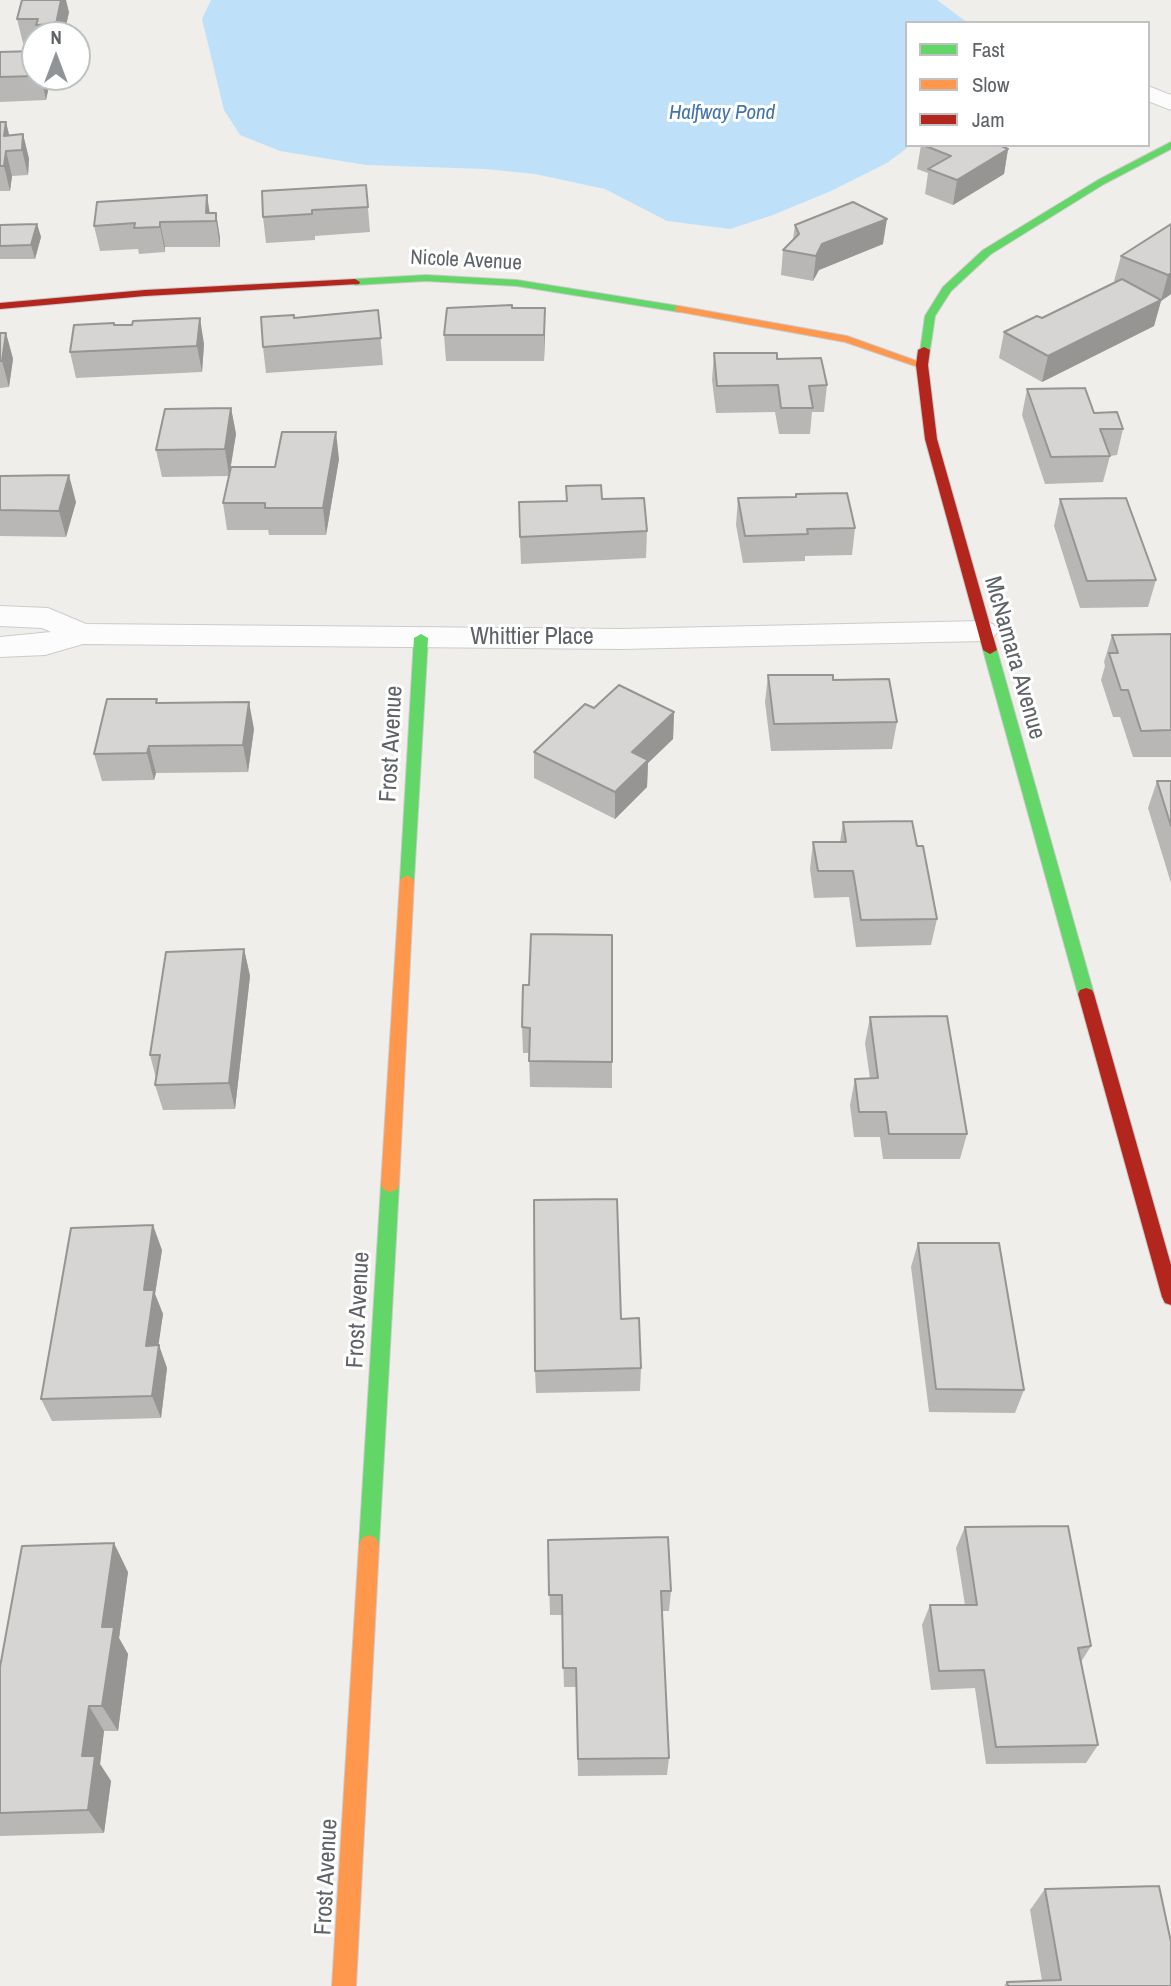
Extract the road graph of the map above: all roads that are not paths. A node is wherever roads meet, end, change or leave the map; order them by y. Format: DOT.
graph roads {
  1 [pos="1150,94"];
  2 [pos="1171,103"];
  3 [pos="1171,145"];
  4 [pos="0,306"];
  5 [pos="922,365"];
  6 [pos="0,616"];
  7 [pos="982,631"];
  8 [pos="81,634"];
  9 [pos="421,638"];
  10 [pos="0,647"];
  11 [pos="1171,1297"];
  12 [pos="344,1986"];
  1 -- 2 [label="street"];
  3 -- 5 [label="street, McNamara Avenue"];
  4 -- 5 [label="street, Nicole Avenue"];
  5 -- 7 [label="street, McNamara Avenue"];
  6 -- 8 [label="street, Whittier Place"];
  7 -- 9 [label="street, Whittier Place"];
  7 -- 11 [label="street, McNamara Avenue"];
  8 -- 9 [label="street, Whittier Place"];
  8 -- 10 [label="street, Whittier Place"];
  9 -- 12 [label="street, Frost Avenue"];
}
